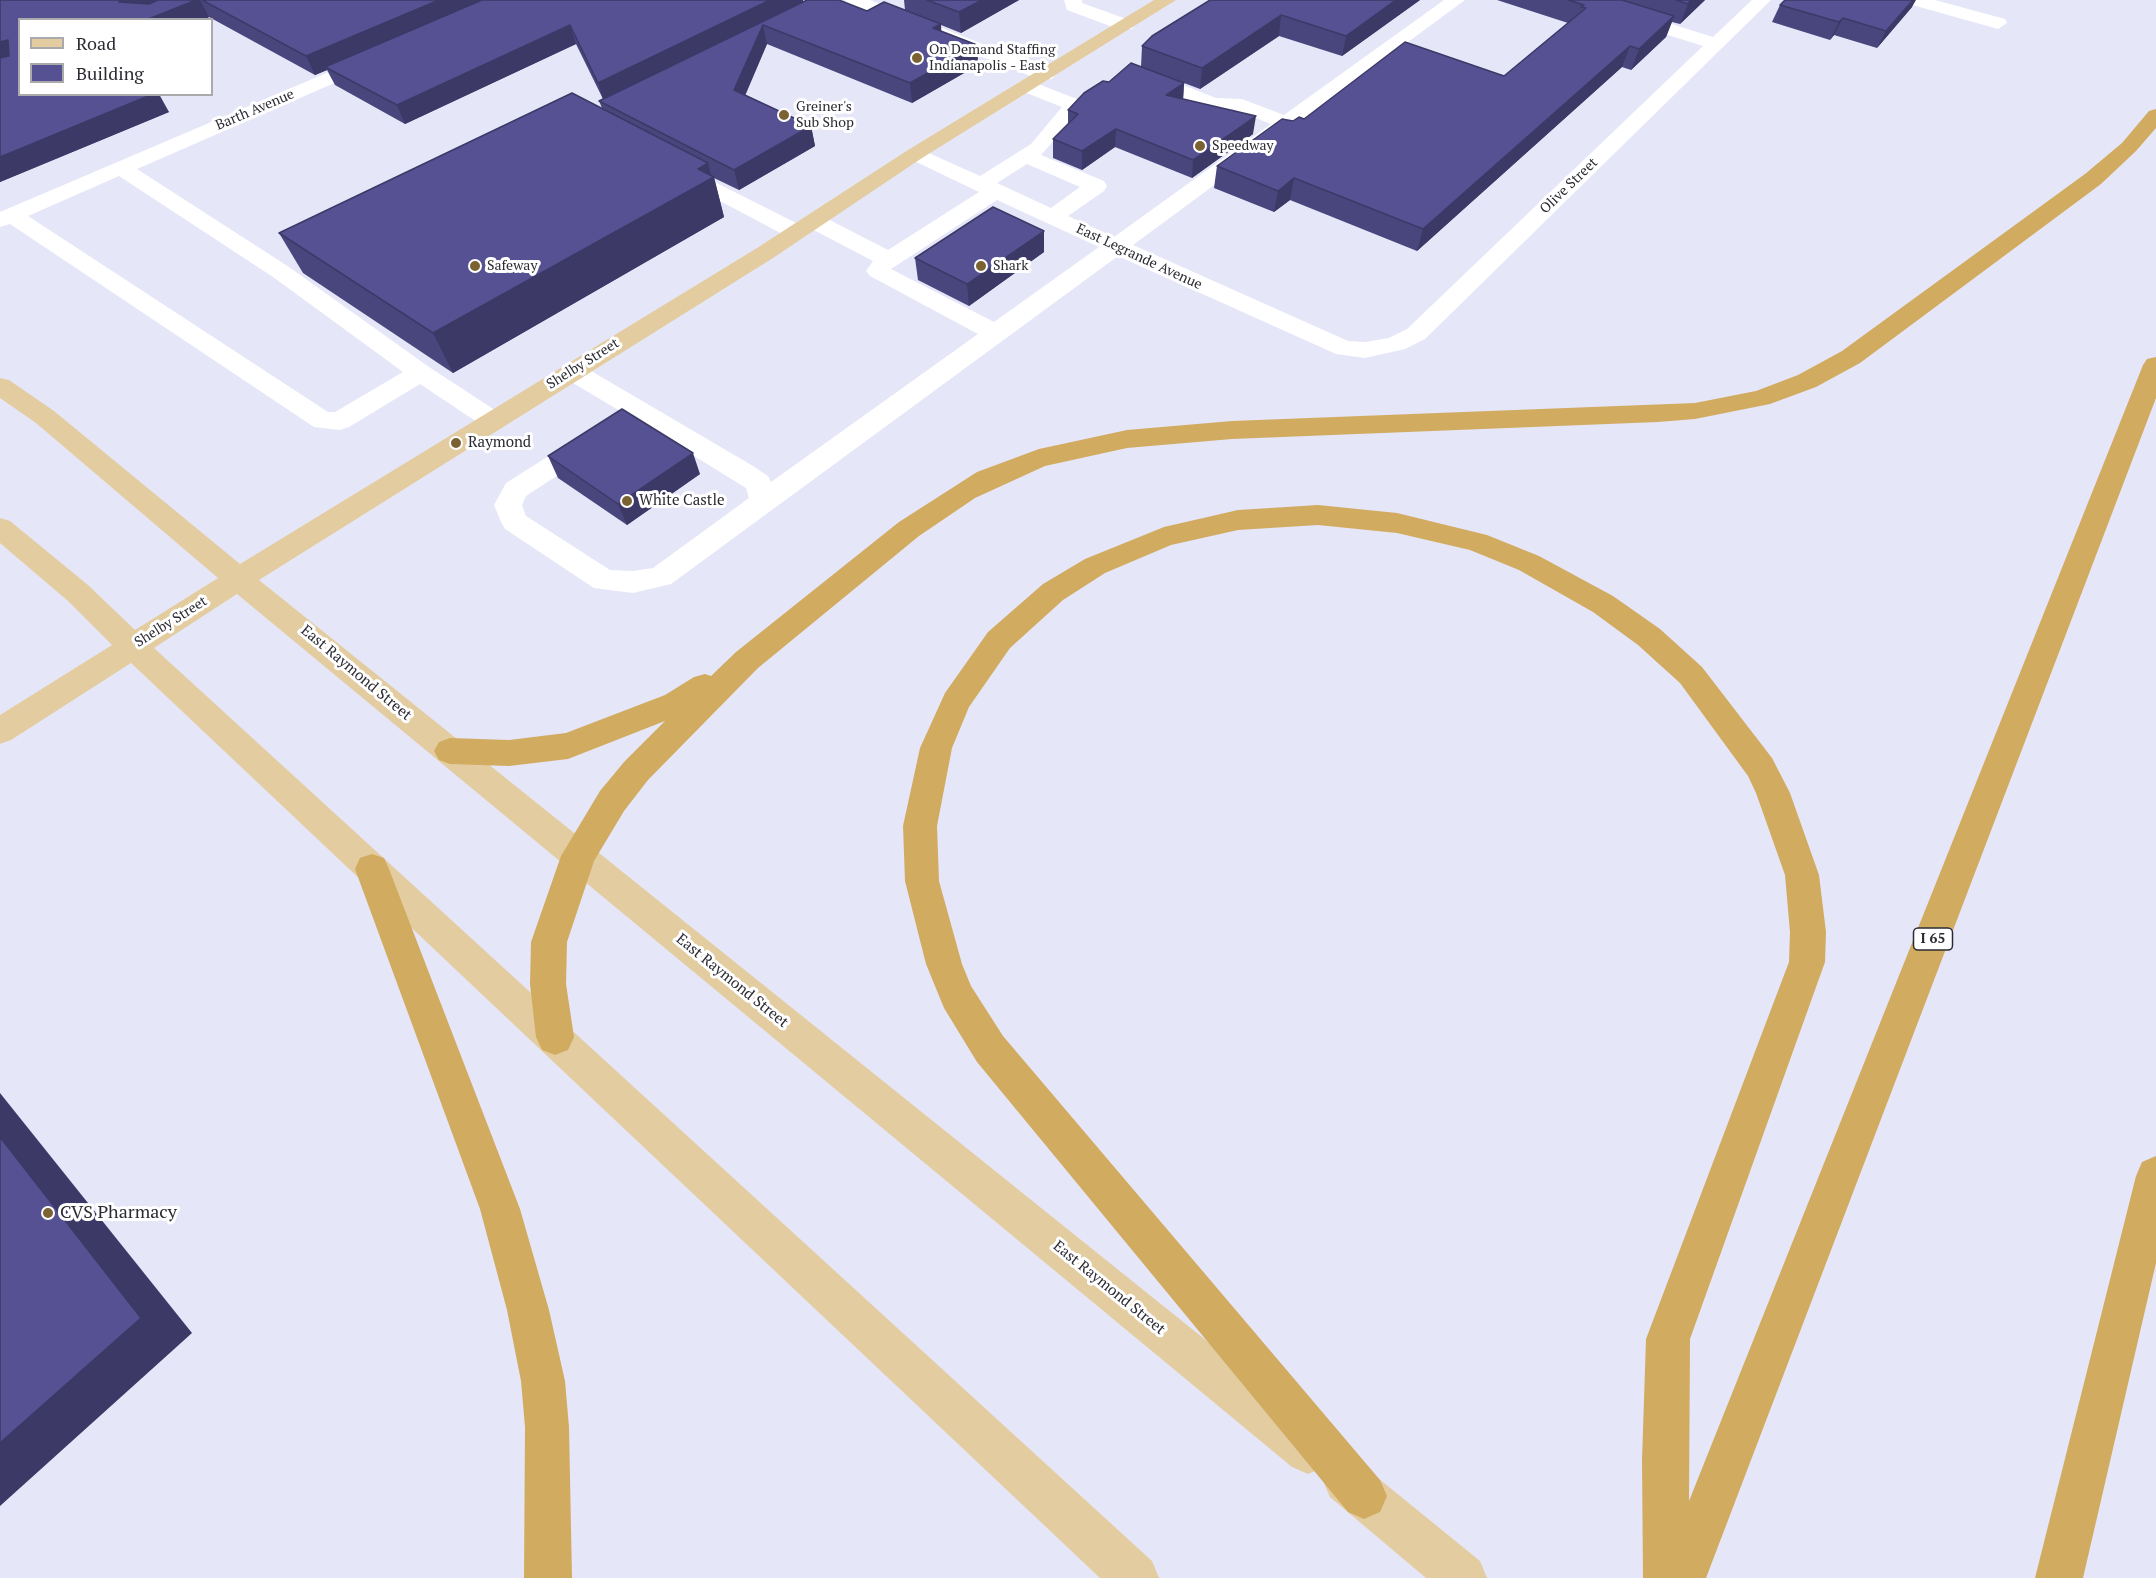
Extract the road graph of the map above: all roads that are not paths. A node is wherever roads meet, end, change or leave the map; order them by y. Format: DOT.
graph roads {
  1 [pos="854,0"];
  2 [pos="1073,0"];
  3 [pos="1167,0"];
  4 [pos="1456,0"];
  5 [pos="1576,0"];
  6 [pos="1762,0"];
  7 [pos="1915,0"];
  8 [pos="1998,23"];
  9 [pos="1125,26"];
  10 [pos="1716,44"];
  11 [pos="391,51"];
  12 [pos="1128,70"];
  13 [pos="1045,75"];
  14 [pos="1026,86"];
  15 [pos="1092,94"];
  16 [pos="1074,105"];
  17 [pos="2156,114"];
  18 [pos="1286,123"];
  19 [pos="915,154"];
  20 [pos="1025,156"];
  21 [pos="661,160"];
  22 [pos="121,168"];
  23 [pos="988,187"];
  24 [pos="1052,217"];
  25 [pos="6,218"];
  26 [pos="805,226"];
  27 [pos="1116,246"];
  28 [pos="889,260"];
  29 [pos="996,333"];
  30 [pos="1365,350"];
  31 [pos="2156,365"];
  32 [pos="572,371"];
  33 [pos="420,373"];
  34 [pos="0,386"];
  35 [pos="638,411"];
  36 [pos="492,420"];
  37 [pos="764,501"];
  38 [pos="0,528"];
  39 [pos="240,578"];
  40 [pos="132,647"];
  41 [pos="747,660"];
  42 [pos="0,731"];
  43 [pos="450,751"];
  44 [pos="578,856"];
  45 [pos="372,869"];
  46 [pos="555,1037"];
  47 [pos="2156,1176"];
  48 [pos="1364,1496"];
  49 [pos="548,1578"];
  50 [pos="1136,1578"];
  51 [pos="1463,1578"];
  52 [pos="1667,1578"];
  53 [pos="1682,1578"];
  54 [pos="2059,1578"];
  1 -- 13 [label="street"];
  2 -- 9 [label="street"];
  3 -- 9 [label="main road, Shelby Street"];
  4 -- 18 [label="street"];
  5 -- 10 [label="street"];
  6 -- 10 [label="street, Olive Street"];
  7 -- 8 [label="street"];
  9 -- 13 [label="main road, Shelby Street"];
  10 -- 30 [label="street, Olive Street"];
  11 -- 22 [label="street, Barth Avenue"];
  12 -- 18 [label="street"];
  13 -- 14 [label="main road, Shelby Street"];
  14 -- 16 [label="street"];
  14 -- 19 [label="main road, Shelby Street"];
  15 -- 16 [label="street"];
  16 -- 20 [label="street"];
  17 -- 41 [label="highway"];
  18 -- 27 [label="street"];
  19 -- 23 [label="street, East Legrande Avenue"];
  19 -- 26 [label="main road, Shelby Street"];
  20 -- 23 [label="street"];
  20 -- 24 [label="street"];
  21 -- 26 [label="street"];
  22 -- 25 [label="street, Barth Avenue"];
  22 -- 33 [label="street"];
  23 -- 24 [label="street, East Legrande Avenue"];
  23 -- 28 [label="street"];
  24 -- 27 [label="street, East Legrande Avenue"];
  25 -- 33 [label="street"];
  26 -- 28 [label="street"];
  26 -- 32 [label="main road, Shelby Street"];
  27 -- 29 [label="street"];
  27 -- 30 [label="street, East Legrande Avenue"];
  28 -- 29 [label="street"];
  29 -- 37 [label="street"];
  31 -- 53 [label="highway, I 65"];
  32 -- 35 [label="street"];
  32 -- 36 [label="main road, Shelby Street"];
  33 -- 36 [label="street"];
  34 -- 39 [label="main road, East Raymond Street"];
  35 -- 37 [label="street"];
  35 -- 37 [label="street"];
  36 -- 39 [label="main road, Shelby Street"];
  38 -- 40 [label="main road"];
  39 -- 40 [label="main road, Shelby Street"];
  39 -- 43 [label="main road, East Raymond Street"];
  40 -- 42 [label="main road, Shelby Street"];
  40 -- 45 [label="main road"];
  41 -- 43 [label="highway"];
  41 -- 44 [label="highway"];
  43 -- 44 [label="main road, East Raymond Street"];
  44 -- 46 [label="highway"];
  44 -- 48 [label="main road, East Raymond Street"];
  45 -- 46 [label="main road"];
  45 -- 49 [label="highway"];
  46 -- 50 [label="main road"];
  47 -- 54 [label="highway"];
  48 -- 51 [label="main road, East Raymond Street"];
  48 -- 52 [label="highway"];
}
